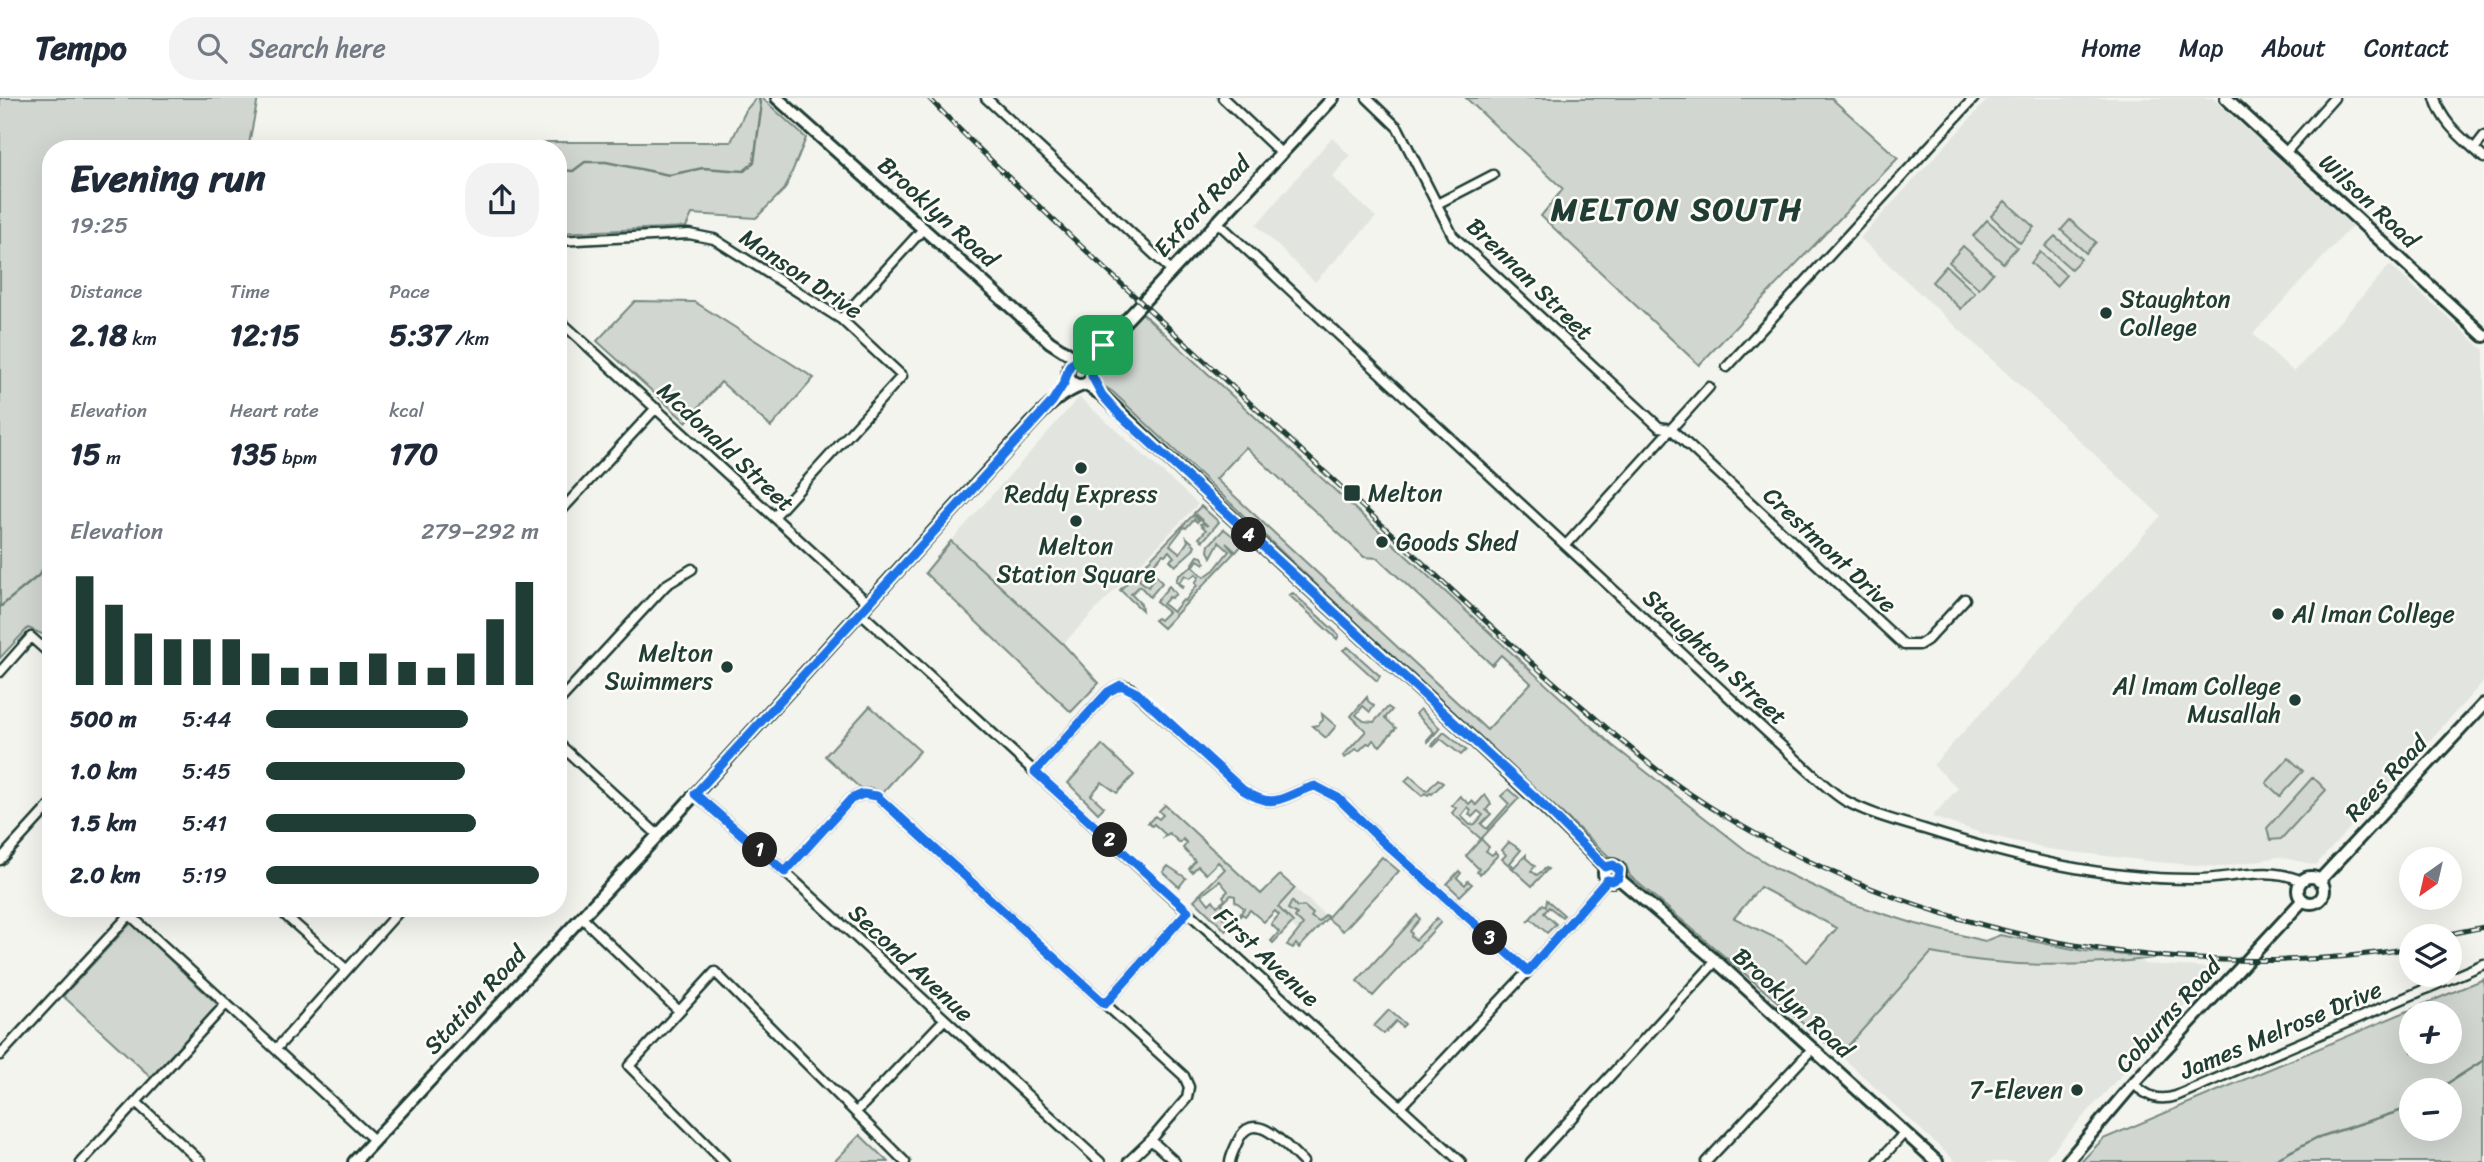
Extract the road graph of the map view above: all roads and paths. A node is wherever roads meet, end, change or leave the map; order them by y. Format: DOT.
graph roads {
  1 [pos="777,98"];
  2 [pos="986,98"];
  3 [pos="1223,98"];
  4 [pos="1333,98"];
  5 [pos="1367,98"];
  6 [pos="1974,98"];
  7 [pos="2226,98"];
  8 [pos="2334,98"];
  9 [pos="2435,98"];
  10 [pos="2484,136"];
  11 [pos="2474,149"];
  12 [pos="1280,152"];
  13 [pos="2285,153"];
  14 [pos="2484,158"];
  15 [pos="1493,176"];
  16 [pos="1437,204"];
  17 [pos="1216,221"];
  18 [pos="923,228"];
  19 [pos="567,241"];
  20 [pos="1171,270"];
  21 [pos="841,319"];
  22 [pos="567,331"];
  23 [pos="2484,336"];
  24 [pos="1103,345"];
  25 [pos="1074,365"];
  26 [pos="1727,367"];
  27 [pos="1088,379"];
  28 [pos="1709,387"];
  29 [pos="1052,402"];
  30 [pos="656,408"];
  31 [pos="1671,429"];
  32 [pos="567,504"];
  33 [pos="774,517"];
  34 [pos="1566,545"];
  35 [pos="692,569"];
  36 [pos="1965,600"];
  37 [pos="864,607"];
  38 [pos="42,647"];
  39 [pos="0,672"];
  40 [pos="567,692"];
  41 [pos="2484,704"];
  42 [pos="567,751"];
  43 [pos="1035,772"];
  44 [pos="695,794"];
  45 [pos="42,814"];
  46 [pos="658,835"];
  47 [pos="0,860"];
  48 [pos="785,872"];
  49 [pos="1613,879"];
  50 [pos="2302,881"];
  51 [pos="2319,881"];
  52 [pos="2303,900"];
  53 [pos="1188,911"];
  54 [pos="128,917"];
  55 [pos="138,917"];
  56 [pos="287,917"];
  57 [pos="393,917"];
  58 [pos="581,917"];
  59 [pos="1716,961"];
  60 [pos="2484,964"];
  61 [pos="346,969"];
  62 [pos="1528,971"];
  63 [pos="226,1004"];
  64 [pos="1105,1004"];
  65 [pos="679,1011"];
  66 [pos="944,1020"];
  67 [pos="1813,1048"];
  68 [pos="276,1049"];
  69 [pos="0,1055"];
  70 [pos="2133,1084"];
  71 [pos="136,1102"];
  72 [pos="1401,1106"];
  73 [pos="856,1112"];
  74 [pos="1905,1132"];
  75 [pos="374,1140"];
  76 [pos="1151,1140"];
  77 [pos="81,1162"];
  78 [pos="201,1162"];
  79 [pos="354,1162"];
  80 [pos="724,1162"];
  81 [pos="905,1162"];
  82 [pos="1100,1162"];
  83 [pos="1128,1162"];
  84 [pos="1175,1162"];
  85 [pos="1230,1162"];
  86 [pos="1303,1162"];
  87 [pos="1461,1162"];
  88 [pos="1531,1162"];
  89 [pos="1706,1162"];
  90 [pos="1878,1162"];
  91 [pos="1937,1162"];
  92 [pos="2067,1162"];
  1 -- 18 [label="street, Brooklyn Road"];
  2 -- 20 [label="street"];
  3 -- 12 [label="street"];
  4 -- 12 [label="street, Exford Road"];
  5 -- 16 [label="street, Brennan Street"];
  6 -- 26 [label="street"];
  7 -- 13 [label="street, Wilson Road"];
  8 -- 13 [label="street"];
  9 -- 11 [label="street"];
  10 -- 11 [label="street"];
  11 -- 14 [label="street"];
  12 -- 17 [label="street, Exford Road"];
  13 -- 23 [label="street, Wilson Road"];
  15 -- 16 [label="street"];
  16 -- 31 [label="street, Brennan Street"];
  17 -- 20 [label="street, Exford Road"];
  17 -- 34 [label="street, Staughton Street"];
  18 -- 21 [label="street"];
  18 -- 25 [label="street, Brooklyn Road"];
  19 -- 21 [label="street, Manson Drive"];
  20 -- 24 [label="street, Exford Road"];
  21 -- 33 [label="street, Manson Drive"];
  22 -- 30 [label="street, Mcdonald Street"];
  24 -- 25 [label="street, Exford Road"];
  24 -- 27 [label="street, Exford Road"];
  25 -- 27 [label="street"];
  25 -- 27 [label="street"];
  25 -- 29 [label="street, Station Road"];
  27 -- 29 [label="street, Station Road"];
  27 -- 49 [label="street, Brooklyn Road"];
  28 -- 31 [label="street"];
  29 -- 37 [label="street, Station Road"];
  30 -- 32 [label="street"];
  30 -- 33 [label="street, Mcdonald Street"];
  31 -- 34 [label="street"];
  31 -- 36 [label="street, Crestmont Drive"];
  33 -- 37 [label="street, Mcdonald Street"];
  34 -- 50 [label="street, Staughton Street"];
  35 -- 40 [label="street"];
  37 -- 43 [label="street, First Avenue"];
  37 -- 44 [label="street, Station Road"];
  38 -- 39 [label="street"];
  41 -- 51 [label="street, Rees Road"];
  42 -- 46 [label="street"];
  43 -- 53 [label="street, First Avenue"];
  43 -- 62 [label="street"];
  44 -- 46 [label="street, Station Road"];
  44 -- 48 [label="street, Second Avenue"];
  45 -- 47 [label="street"];
  46 -- 58 [label="street, Station Road"];
  48 -- 64 [label="street"];
  48 -- 66 [label="street, Second Avenue"];
  49 -- 59 [label="street, Brooklyn Road"];
  49 -- 62 [label="street"];
  50 -- 51 [label="street"];
  50 -- 52 [label="street"];
  51 -- 52 [label="street"];
  52 -- 70 [label="street, Coburns Road"];
  53 -- 64 [label="street"];
  53 -- 72 [label="street, First Avenue"];
  54 -- 69 [label="street"];
  55 -- 63 [label="street"];
  56 -- 61 [label="street"];
  57 -- 61 [label="street"];
  58 -- 65 [label="street"];
  58 -- 75 [label="street, Station Road"];
  59 -- 67 [label="street, Brooklyn Road"];
  59 -- 88 [label="street"];
  60 -- 70 [label="street, James Melrose Drive"];
  61 -- 68 [label="street"];
  62 -- 72 [label="street"];
  63 -- 68 [label="street"];
  63 -- 71 [label="street"];
  64 -- 76 [label="street"];
  65 -- 73 [label="street"];
  65 -- 80 [label="street"];
  66 -- 73 [label="street"];
  66 -- 82 [label="street, Second Avenue"];
  67 -- 74 [label="street, Brooklyn Road"];
  67 -- 89 [label="street"];
  68 -- 75 [label="street"];
  70 -- 92 [label="street, Coburns Road"];
  71 -- 77 [label="street"];
  71 -- 78 [label="street"];
  72 -- 87 [label="street, First Avenue"];
  73 -- 81 [label="street"];
  74 -- 90 [label="street"];
  74 -- 91 [label="street, Brooklyn Road"];
  75 -- 79 [label="street, Station Road"];
  76 -- 83 [label="street"];
  76 -- 84 [label="street"];
  85 -- 86 [label="street"];
}
